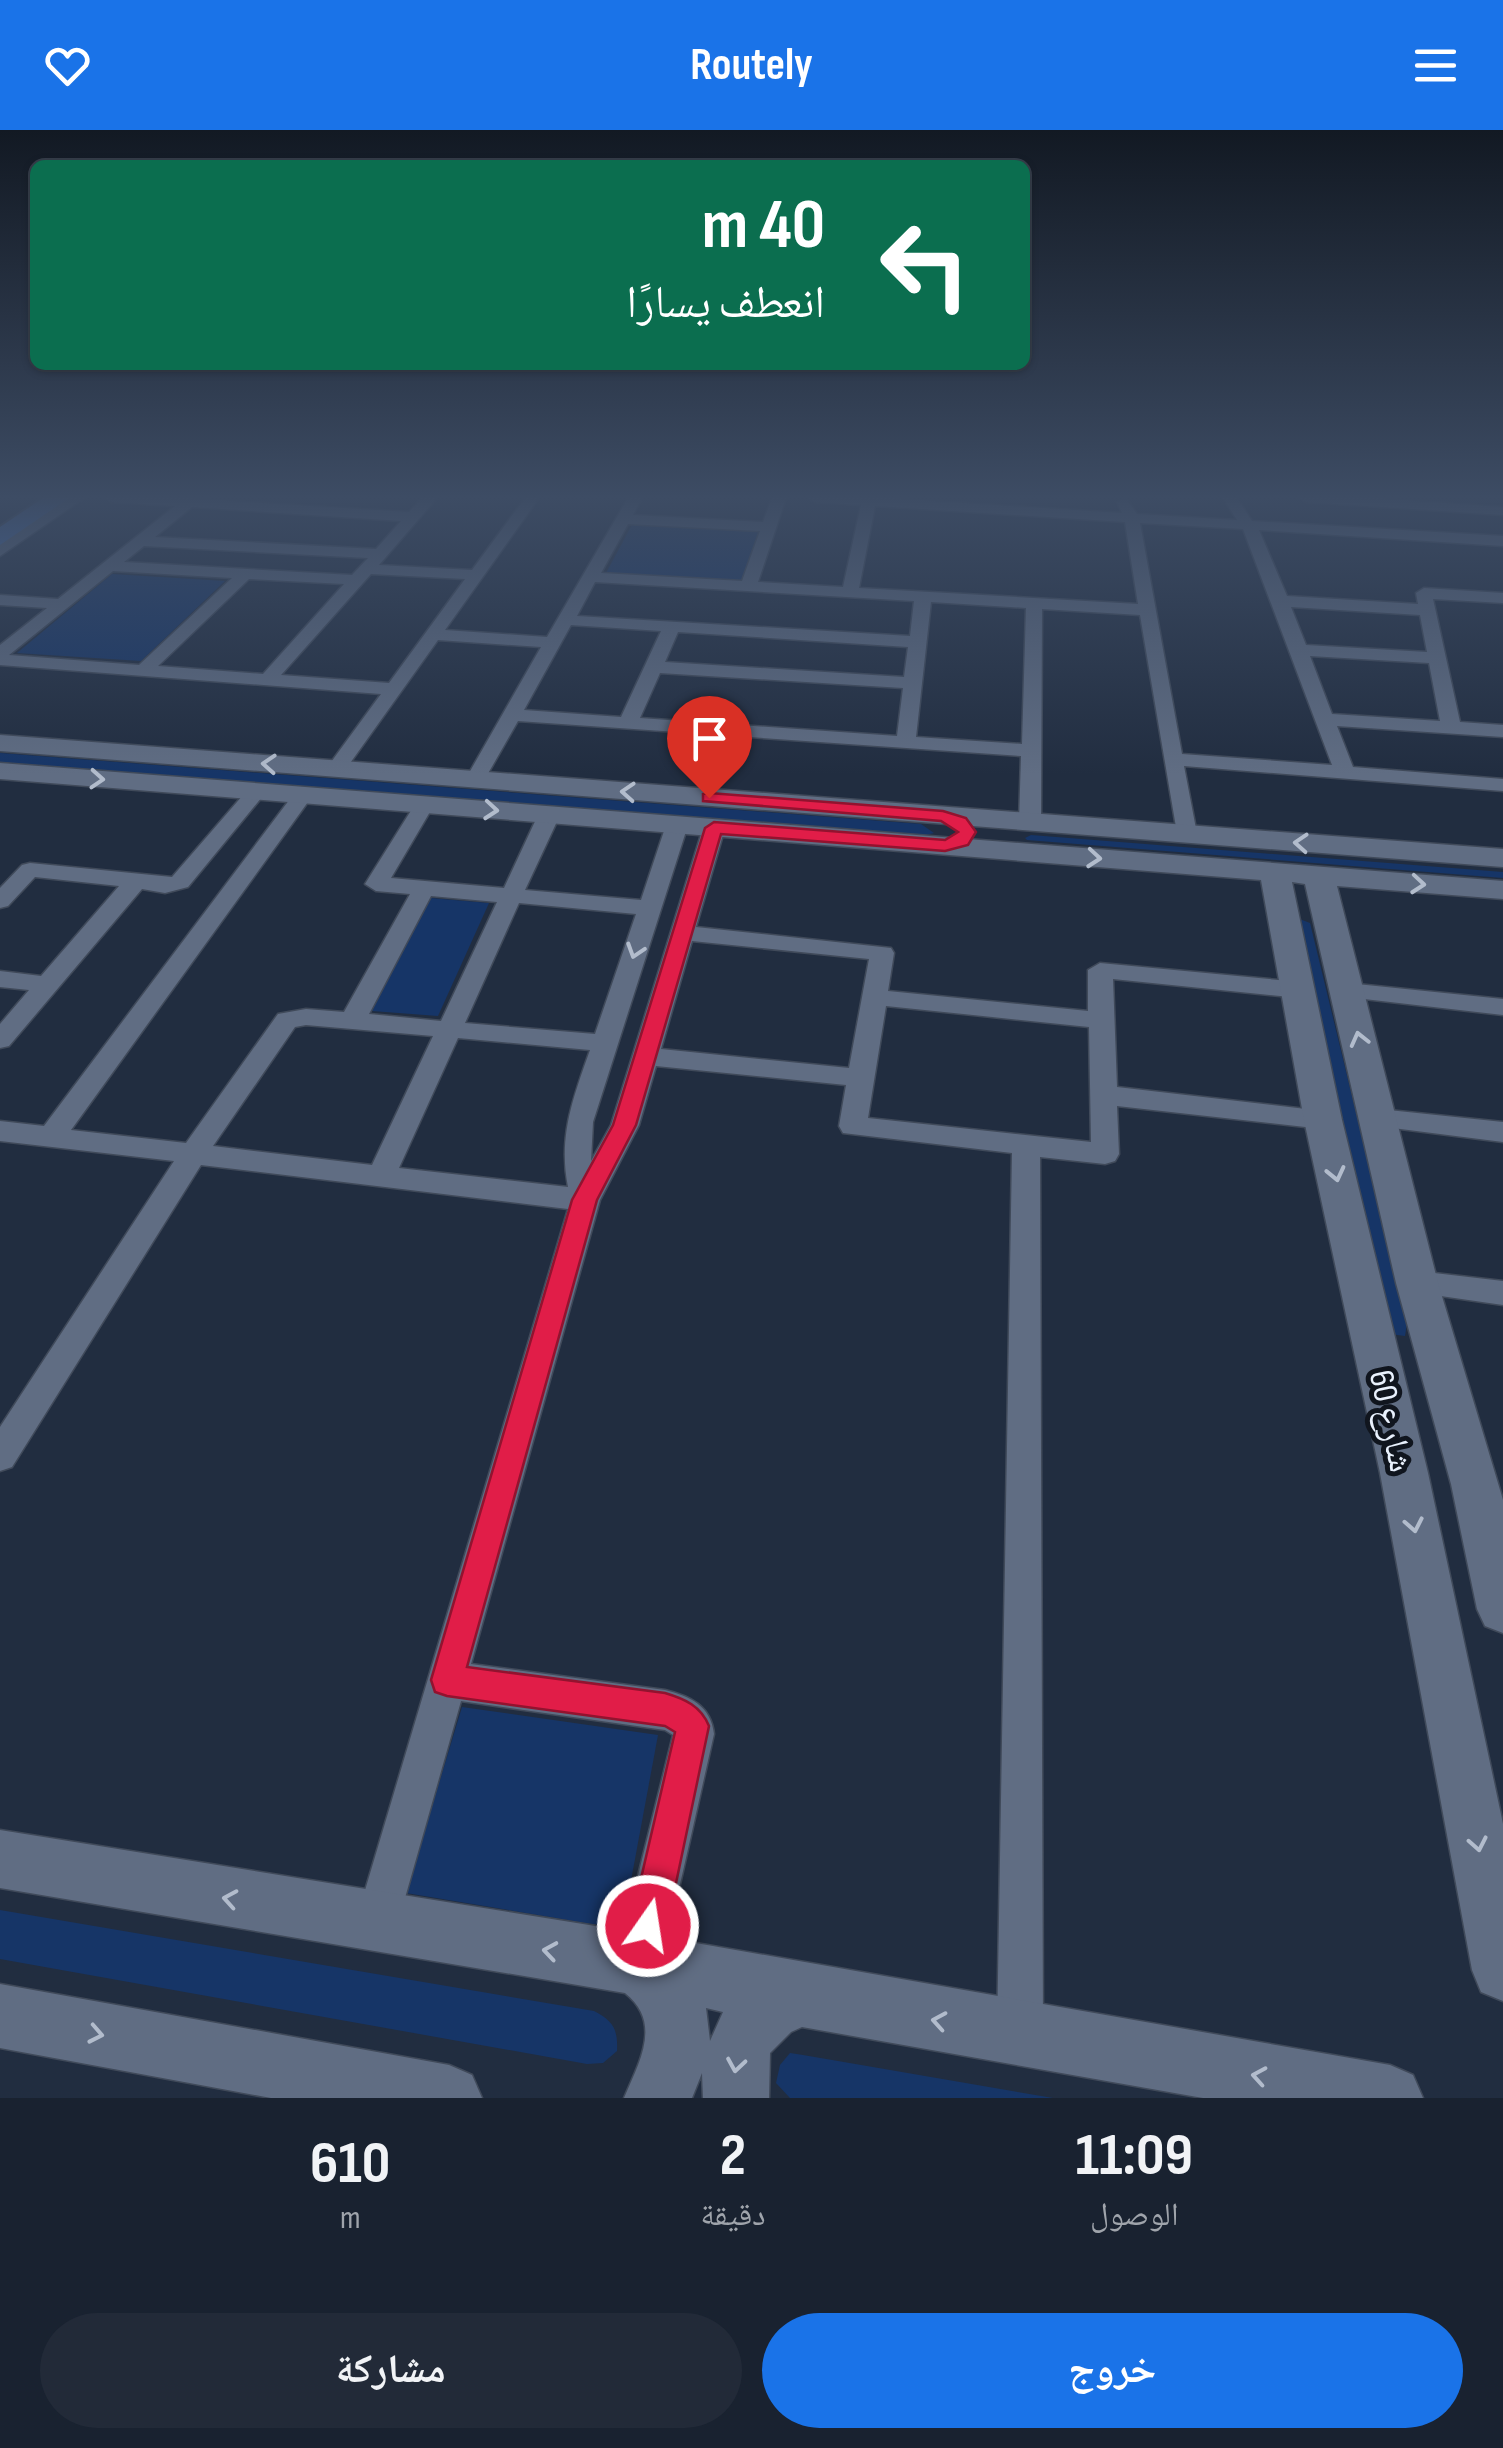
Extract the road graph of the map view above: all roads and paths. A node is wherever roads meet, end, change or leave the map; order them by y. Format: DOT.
graph roads {
  1 [pos="80,590"];
  2 [pos="228,590"];
  3 [pos="348,590"];
  4 [pos="466,590"];
  5 [pos="583,590"];
  6 [pos="813,590"];
  7 [pos="1143,590"];
  8 [pos="1278,590"];
  9 [pos="850,592"];
  10 [pos="922,596"];
  11 [pos="1503,598"];
  12 [pos="0,600"];
  13 [pos="1282,601"];
  14 [pos="1034,603"];
  15 [pos="62,604"];
  16 [pos="1147,610"];
  17 [pos="1427,610"];
  18 [pos="566,620"];
  19 [pos="672,627"];
  20 [pos="434,634"];
  21 [pos="917,642"];
  22 [pos="553,643"];
  23 [pos="1300,650"];
  24 [pos="0,657"];
  25 [pos="1437,658"];
  26 [pos="654,666"];
  27 [pos="143,671"];
  28 [pos="267,680"];
  29 [pos="912,684"];
  30 [pos="393,690"];
  31 [pos="512,715"];
  32 [pos="1325,718"];
  33 [pos="628,723"];
  34 [pos="1451,727"];
  35 [pos="1503,731"];
  36 [pos="906,742"];
  37 [pos="0,743"];
  38 [pos="1032,751"];
  39 [pos="1173,759"];
  40 [pos="336,769"];
  41 [pos="0,772"];
  42 [pos="1345,773"];
  43 [pos="475,780"];
  44 [pos="1503,785"];
  45 [pos="257,792"];
  46 [pos="303,795"];
  47 [pos="424,804"];
  48 [pos="549,815"];
  49 [pos="1024,822"];
  50 [pos="677,825"];
  51 [pos="714,828"];
  52 [pos="944,831"];
  53 [pos="1186,834"];
  54 [pos="1020,852"];
  55 [pos="1503,858"];
  56 [pos="1297,874"];
  57 [pos="136,881"];
  58 [pos="424,890"];
  59 [pos="1503,890"];
  60 [pos="511,896"];
  61 [pos="0,901"];
  62 [pos="650,908"];
  63 [pos="1284,917"];
  64 [pos="1330,922"];
  65 [pos="682,934"];
  66 [pos="0,979"];
  67 [pos="47,984"];
  68 [pos="1300,990"];
  69 [pos="1347,991"];
  70 [pos="874,997"];
  71 [pos="618,1003"];
  72 [pos="1503,1007"];
  73 [pos="660,1008"];
  74 [pos="353,1020"];
  75 [pos="1102,1020"];
  76 [pos="449,1030"];
  77 [pos="0,1040"];
  78 [pos="605,1042"];
  79 [pos="646,1056"];
  80 [pos="861,1078"];
  81 [pos="1103,1095"];
  82 [pos="1379,1118"];
  83 [pos="1324,1120"];
  84 [pos="0,1131"];
  85 [pos="1503,1132"];
  86 [pos="50,1137"];
  87 [pos="1026,1146"];
  88 [pos="192,1154"];
  89 [pos="381,1176"];
  90 [pos="584,1200"];
  91 [pos="1418,1283"];
  92 [pos="1503,1292"];
  93 [pos="1372,1330"];
  94 [pos="1433,1337"];
  95 [pos="1388,1404"];
  96 [pos="1453,1411"];
  97 [pos="0,1456"];
  98 [pos="1489,1486"];
  99 [pos="1503,1609"];
  100 [pos="447,1680"];
  101 [pos="0,1859"];
  102 [pos="377,1924"];
  103 [pos="639,1964"];
  104 [pos="1503,1970"];
  105 [pos="802,1996"];
  106 [pos="0,2016"];
  107 [pos="1020,2035"];
  108 [pos="313,2087"];
  109 [pos="449,2098"];
  110 [pos="657,2098"];
  111 [pos="736,2098"];
  112 [pos="1390,2098"];
  1 -- 15 [label="street"];
  2 -- 27 [label="street"];
  3 -- 28 [label="street"];
  4 -- 20 [label="street"];
  5 -- 18 [label="street"];
  6 -- 9 [label="street"];
  7 -- 16 [label="street"];
  8 -- 13 [label="street"];
  9 -- 10 [label="street"];
  10 -- 14 [label="street"];
  10 -- 21 [label="street"];
  11 -- 17 [label="street"];
  12 -- 15 [label="street"];
  13 -- 17 [label="street"];
  13 -- 23 [label="street"];
  14 -- 16 [label="street"];
  14 -- 38 [label="street"];
  15 -- 24 [label="street"];
  16 -- 39 [label="street"];
  17 -- 25 [label="street"];
  18 -- 19 [label="street"];
  18 -- 22 [label="street"];
  19 -- 21 [label="street"];
  19 -- 26 [label="street"];
  20 -- 22 [label="street"];
  20 -- 30 [label="street"];
  21 -- 29 [label="street"];
  22 -- 31 [label="street"];
  23 -- 25 [label="street"];
  23 -- 32 [label="street"];
  24 -- 27 [label="street"];
  25 -- 34 [label="street"];
  26 -- 29 [label="street"];
  26 -- 33 [label="street"];
  27 -- 28 [label="street"];
  28 -- 30 [label="street"];
  29 -- 36 [label="street"];
  30 -- 40 [label="street"];
  31 -- 33 [label="street"];
  31 -- 43 [label="street"];
  32 -- 34 [label="street"];
  32 -- 42 [label="street"];
  33 -- 36 [label="street"];
  34 -- 35 [label="street"];
  36 -- 38 [label="street"];
  40 -- 37 [label="main road, one-way"];
  38 -- 49 [label="street"];
  39 -- 42 [label="street"];
  39 -- 53 [label="street"];
  40 -- 43 [label="main road"];
  41 -- 45 [label="main road, one-way"];
  42 -- 44 [label="street"];
  52 -- 43 [label="main road, one-way"];
  45 -- 46 [label="main road"];
  45 -- 57 [label="street"];
  46 -- 47 [label="main road"];
  46 -- 86 [label="street"];
  47 -- 48 [label="main road, one-way"];
  47 -- 58 [label="street"];
  48 -- 50 [label="main road"];
  48 -- 60 [label="street"];
  49 -- 52 [label="main road"];
  49 -- 53 [label="main road"];
  49 -- 54 [label="main road"];
  50 -- 51 [label="main road"];
  50 -- 62 [label="street"];
  51 -- 52 [label="main road"];
  51 -- 65 [label="street"];
  52 -- 54 [label="main road"];
  55 -- 53 [label="main road, one-way"];
  54 -- 56 [label="main road, one-way"];
  56 -- 59 [label="main road, one-way"];
  56 -- 63 [label="main road, شارع 60"];
  56 -- 64 [label="main road, شارع 60"];
  57 -- 61 [label="street"];
  57 -- 67 [label="street"];
  58 -- 60 [label="street"];
  58 -- 74 [label="street"];
  60 -- 62 [label="street"];
  60 -- 76 [label="street"];
  62 -- 71 [label="street, one-way"];
  63 -- 64 [label="main road"];
  63 -- 68 [label="main road, شارع 60"];
  64 -- 69 [label="main road, شارع 60"];
  65 -- 70 [label="street"];
  65 -- 73 [label="street"];
  66 -- 67 [label="street"];
  67 -- 77 [label="street"];
  68 -- 75 [label="street"];
  68 -- 83 [label="main road, شارع 60"];
  69 -- 72 [label="street"];
  82 -- 69 [label="main road, شارع 60, one-way"];
  70 -- 75 [label="street"];
  70 -- 80 [label="street"];
  71 -- 73 [label="street"];
  71 -- 78 [label="street"];
  73 -- 79 [label="street"];
  74 -- 76 [label="street"];
  74 -- 88 [label="street"];
  75 -- 81 [label="street"];
  76 -- 78 [label="street"];
  76 -- 89 [label="street"];
  78 -- 90 [label="street"];
  79 -- 80 [label="street"];
  79 -- 90 [label="street"];
  80 -- 87 [label="street"];
  81 -- 83 [label="street"];
  81 -- 87 [label="street"];
  82 -- 85 [label="street"];
  82 -- 91 [label="main road, شارع 60"];
  83 -- 93 [label="main road, شارع 60, one-way"];
  84 -- 86 [label="street"];
  86 -- 88 [label="street"];
  87 -- 107 [label="street"];
  88 -- 89 [label="street"];
  88 -- 97 [label="street"];
  89 -- 90 [label="street"];
  90 -- 100 [label="street"];
  91 -- 92 [label="street"];
  91 -- 94 [label="main road, شارع 60"];
  93 -- 94 [label="main road"];
  93 -- 95 [label="main road, شارع 60"];
  94 -- 96 [label="main road, شارع 60"];
  95 -- 96 [label="main road"];
  95 -- 104 [label="main road, شارع 60, one-way"];
  96 -- 98 [label="main road, شارع 60"];
  98 -- 99 [label="main road, شارع 60"];
  100 -- 102 [label="street"];
  100 -- 103 [label="street"];
  102 -- 101 [label="main road, one-way"];
  103 -- 102 [label="main road, one-way"];
  103 -- 105 [label="main road"];
  103 -- 110 [label="main road"];
  107 -- 105 [label="main road, one-way"];
  105 -- 111 [label="main road, one-way"];
  106 -- 108 [label="main road, one-way"];
  112 -- 107 [label="main road, one-way"];
  108 -- 109 [label="main road"];
}
